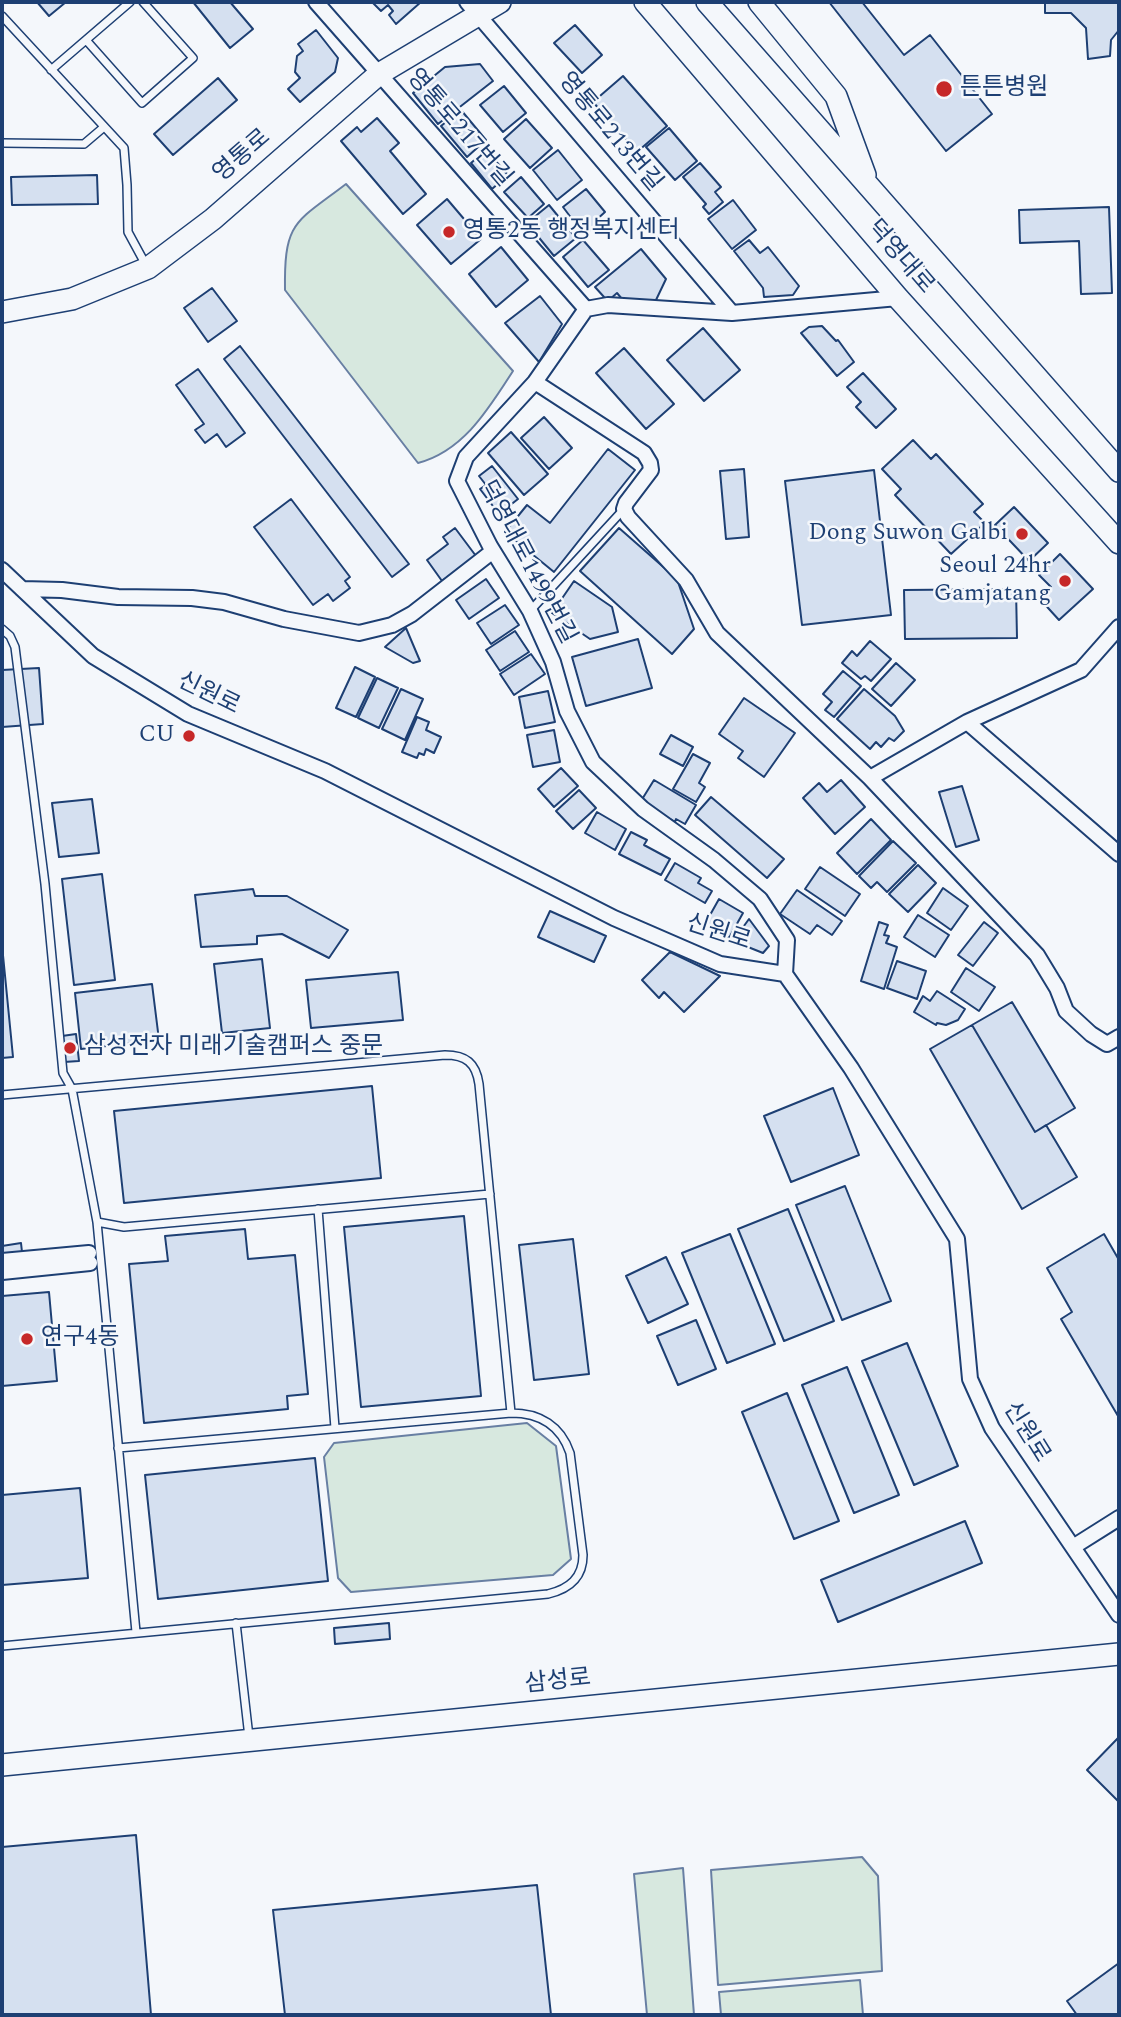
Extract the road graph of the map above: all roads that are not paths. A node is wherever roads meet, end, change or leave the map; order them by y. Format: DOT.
graph roads {
  1 [pos="130,2"];
  2 [pos="143,2"];
  3 [pos="316,2"];
  4 [pos="500,2"];
  5 [pos="645,2"];
  6 [pos="706,2"];
  7 [pos="759,2"];
  8 [pos="472,8"];
  9 [pos="2,16"];
  10 [pos="10,25"];
  11 [pos="2,32"];
  12 [pos="86,40"];
  13 [pos="51,70"];
  14 [pos="379,74"];
  15 [pos="104,127"];
  16 [pos="2,144"];
  17 [pos="869,186"];
  18 [pos="148,268"];
  19 [pos="898,298"];
  20 [pos="586,309"];
  21 [pos="2,312"];
  22 [pos="732,313"];
  23 [pos="535,382"];
  24 [pos="1119,471"];
  25 [pos="624,509"];
  26 [pos="1119,543"];
  27 [pos="493,551"];
  28 [pos="2,570"];
  29 [pos="22,589"];
  30 [pos="530,611"];
  31 [pos="1119,627"];
  32 [pos="2,629"];
  33 [pos="967,722"];
  34 [pos="870,778"];
  35 [pos="1119,854"];
  36 [pos="785,974"];
  37 [pos="1119,1037"];
  38 [pos="72,1089"];
  39 [pos="2,1095"];
  40 [pos="490,1194"];
  41 [pos="318,1209"];
  42 [pos="97,1222"];
  43 [pos="2,1261"];
  44 [pos="2,1272"];
  45 [pos="511,1413"];
  46 [pos="335,1428"];
  47 [pos="118,1447"];
  48 [pos="1119,1518"];
  49 [pos="1073,1547"];
  50 [pos="1119,1615"];
  51 [pos="236,1623"];
  52 [pos="136,1632"];
  53 [pos="2,1646"];
  54 [pos="1119,1654"];
  55 [pos="250,1740"];
  56 [pos="2,1765"];
  1 -- 12 [label="lane"];
  2 -- 12 [label="lane"];
  3 -- 14 [label="street, 영통로217번길"];
  4 -- 8 [label="street, 영통로"];
  5 -- 19 [label="street, 덕영대로"];
  6 -- 17 [label="street, 덕영대로"];
  7 -- 17 [label="street"];
  8 -- 14 [label="street, 영통로"];
  8 -- 22 [label="street, 영통로213번길"];
  9 -- 10 [label="lane"];
  10 -- 11 [label="lane"];
  10 -- 13 [label="lane"];
  12 -- 13 [label="lane"];
  13 -- 15 [label="lane"];
  14 -- 18 [label="street, 영통로"];
  14 -- 20 [label="street, 영통로217번길"];
  15 -- 16 [label="lane"];
  15 -- 18 [label="lane"];
  17 -- 24 [label="street, 덕영대로"];
  18 -- 21 [label="street, 영통로"];
  19 -- 22 [label="street"];
  19 -- 26 [label="street, 덕영대로"];
  20 -- 22 [label="street"];
  20 -- 23 [label="street, 덕영대로1499번길"];
  23 -- 25 [label="street"];
  23 -- 27 [label="street, 덕영대로1499번길"];
  25 -- 30 [label="lane"];
  25 -- 34 [label="street"];
  27 -- 29 [label="street"];
  27 -- 30 [label="street, 덕영대로1499번길"];
  28 -- 29 [label="street, 신원로"];
  29 -- 36 [label="street, 신원로"];
  30 -- 36 [label="street, 덕영대로1499번길"];
  31 -- 33 [label="street"];
  32 -- 38 [label="lane"];
  33 -- 34 [label="street"];
  33 -- 35 [label="street"];
  34 -- 37 [label="street"];
  36 -- 49 [label="street, 신원로"];
  38 -- 39 [label="lane"];
  38 -- 40 [label="lane"];
  38 -- 42 [label="lane"];
  40 -- 41 [label="lane"];
  40 -- 45 [label="lane"];
  41 -- 42 [label="lane"];
  41 -- 46 [label="lane"];
  42 -- 47 [label="lane"];
  43 -- 44 [label="street"];
  45 -- 46 [label="lane"];
  45 -- 51 [label="lane"];
  46 -- 47 [label="lane"];
  47 -- 52 [label="lane"];
  48 -- 49 [label="street"];
  49 -- 50 [label="street, 신원로"];
  51 -- 52 [label="lane"];
  51 -- 55 [label="lane"];
  52 -- 53 [label="lane"];
  54 -- 55 [label="street, 삼성로"];
  55 -- 56 [label="street, 삼성로"];
}
